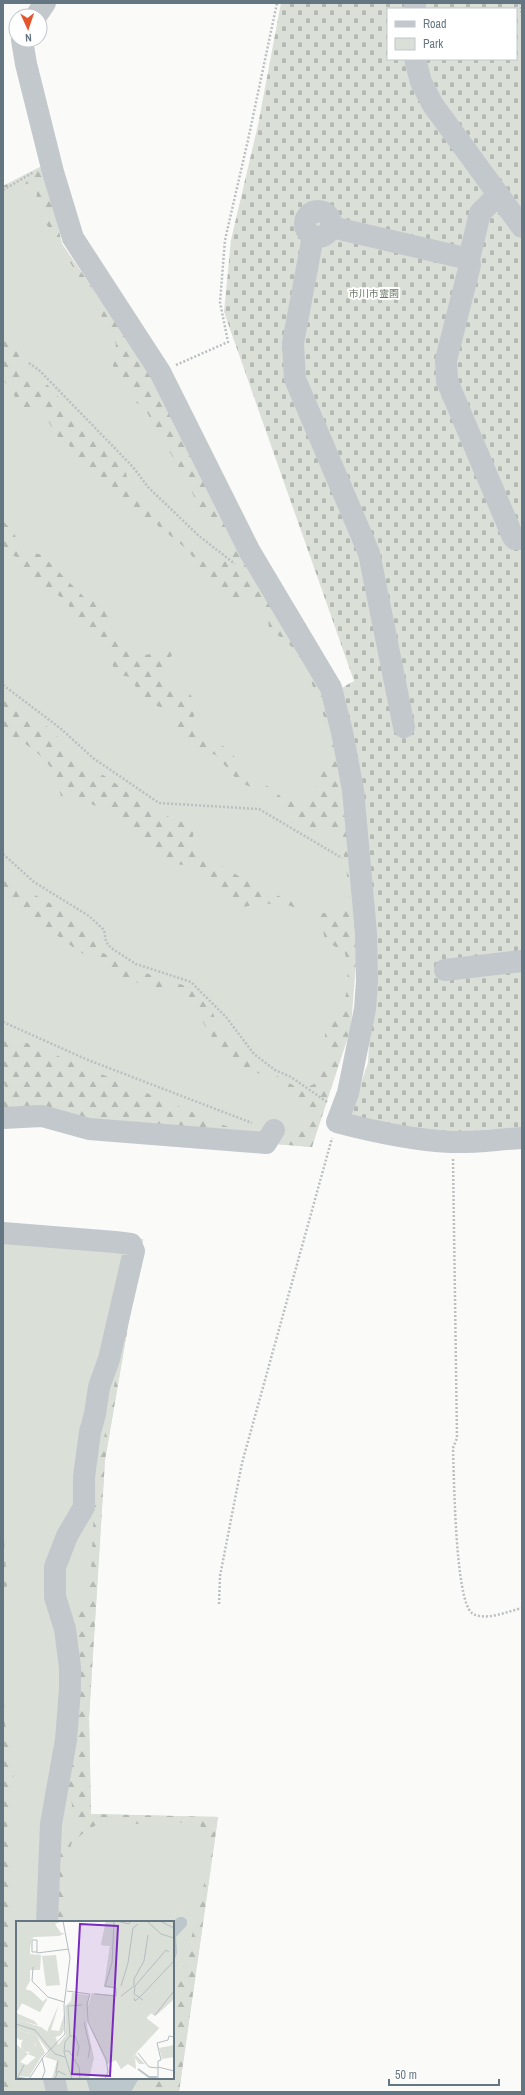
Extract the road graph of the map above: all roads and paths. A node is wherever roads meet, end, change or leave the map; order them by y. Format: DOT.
graph roads {
  1 [pos="277,3"];
  2 [pos="520,3"];
  3 [pos="522,16"];
  4 [pos="23,48"];
  5 [pos="415,60"];
  6 [pos="50,162"];
  7 [pos="3,190"];
  8 [pos="498,195"];
  9 [pos="522,227"];
  10 [pos="469,259"];
  11 [pos="29,363"];
  12 [pos="174,366"];
  13 [pos="522,539"];
  14 [pos="240,568"];
  15 [pos="3,685"];
  16 [pos="404,727"];
  17 [pos="3,854"];
  18 [pos="360,868"];
  19 [pos="522,961"];
  20 [pos="445,970"];
  21 [pos="3,1022"];
  22 [pos="339,1117"];
  23 [pos="3,1118"];
  24 [pos="274,1130"];
  25 [pos="522,1138"];
  26 [pos="453,1142"];
  27 [pos="3,1233"];
  28 [pos="219,1604"];
  29 [pos="522,1608"];
  30 [pos="47,1921"];
  31 [pos="54,2079"];
  32 [pos="57,2092"];
  1 -- 12 [label="path"];
  2 -- 3 [label="path"];
  4 -- 6 [label="street"];
  5 -- 8 [label="street"];
  6 -- 7 [label="path"];
  6 -- 18 [label="street"];
  8 -- 9 [label="street"];
  8 -- 10 [label="street"];
  10 -- 13 [label="street"];
  10 -- 16 [label="street"];
  11 -- 14 [label="path"];
  15 -- 18 [label="path"];
  17 -- 22 [label="path"];
  18 -- 22 [label="street"];
  19 -- 20 [label="street"];
  21 -- 24 [label="path"];
  22 -- 26 [label="street"];
  22 -- 28 [label="path"];
  23 -- 24 [label="street"];
  25 -- 26 [label="street"];
  26 -- 29 [label="path"];
  27 -- 30 [label="street"];
  31 -- 32 [label="street"];
}
